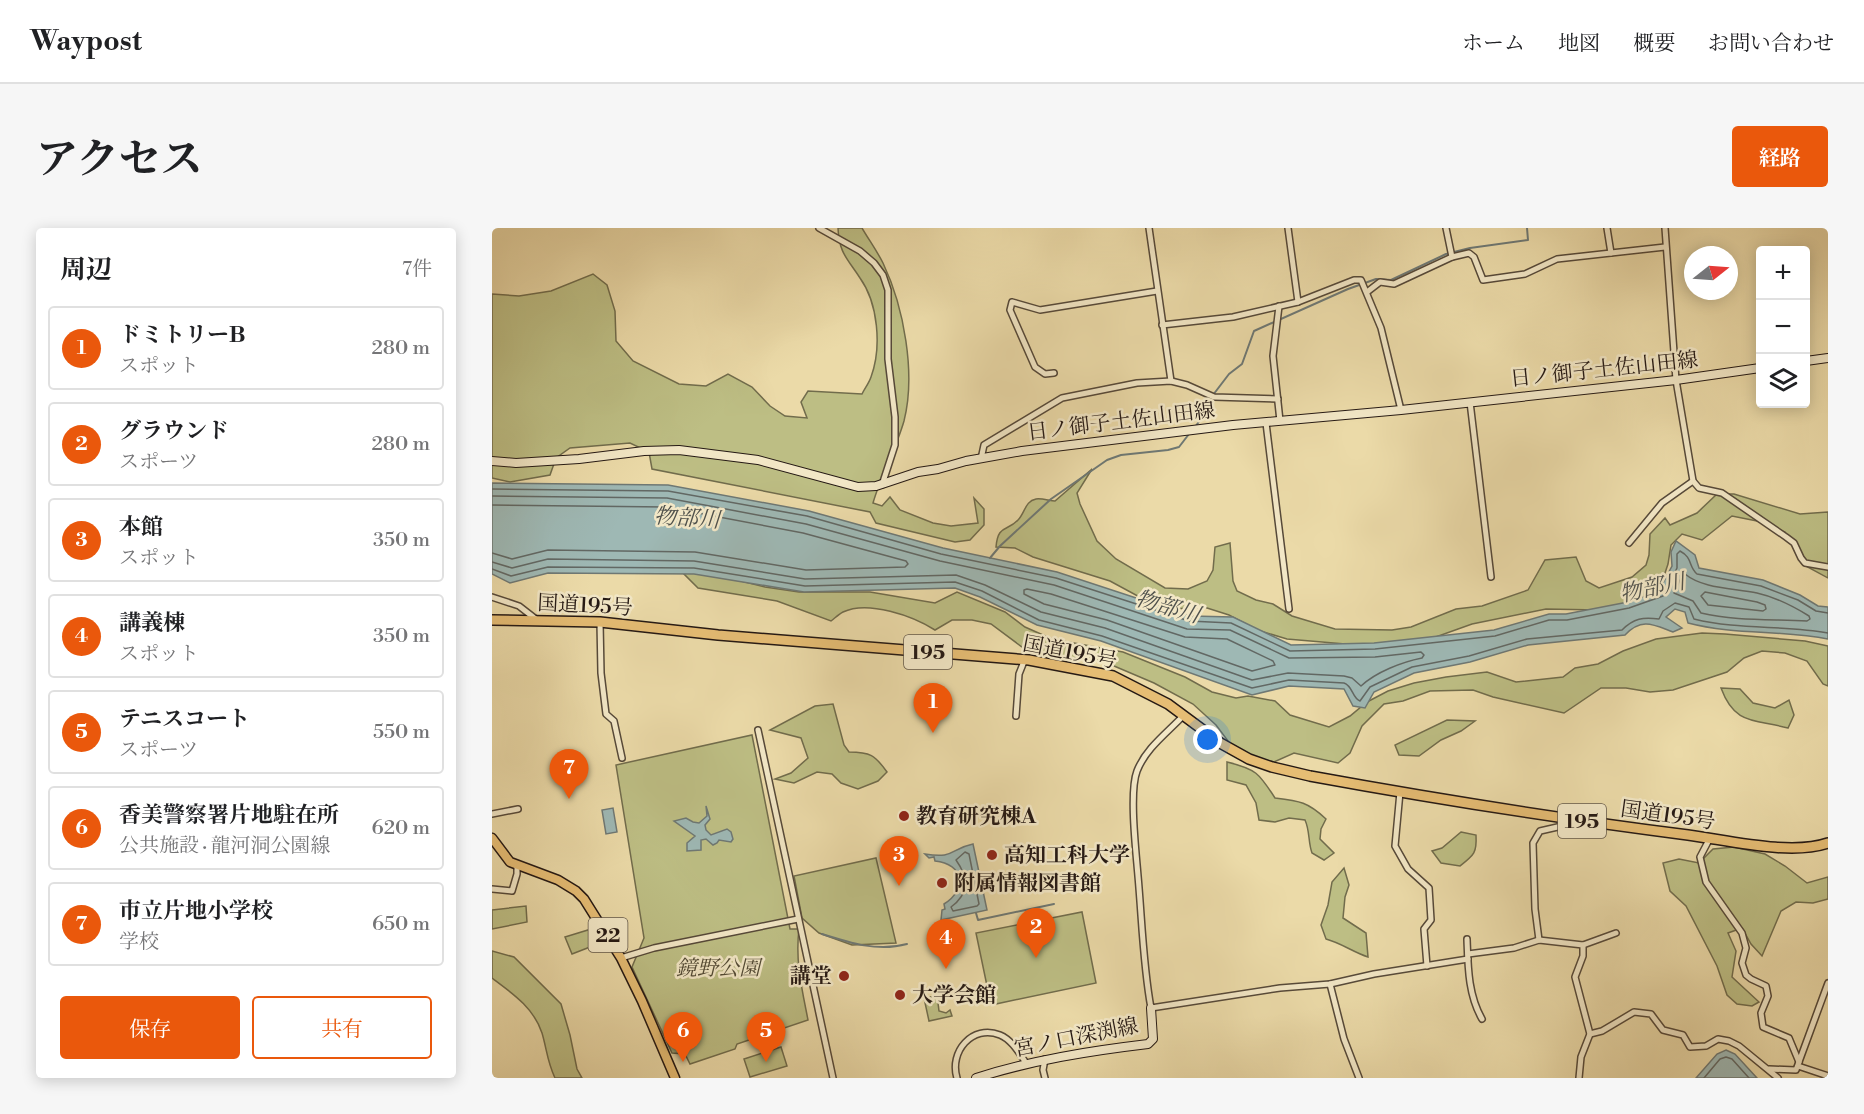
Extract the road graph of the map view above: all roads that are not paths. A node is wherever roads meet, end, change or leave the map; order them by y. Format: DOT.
graph roads {
  1 [pos="819,228"];
  2 [pos="830,228"];
  3 [pos="1149,228"];
  4 [pos="1288,228"];
  5 [pos="1446,228"];
  6 [pos="1607,228"];
  7 [pos="1665,228"];
  8 [pos="831,235"];
  9 [pos="1665,247"];
  10 [pos="1611,253"];
  11 [pos="1452,257"];
  12 [pos="1366,290"];
  13 [pos="1157,291"];
  14 [pos="1298,302"];
  15 [pos="1279,306"];
  16 [pos="1162,325"];
  17 [pos="1828,358"];
  18 [pos="1810,360"];
  19 [pos="1756,369"];
  20 [pos="1054,373"];
  21 [pos="1676,380"];
  22 [pos="1171,381"];
  23 [pos="1278,399"];
  24 [pos="1470,402"];
  25 [pos="1401,410"];
  26 [pos="1280,421"];
  27 [pos="1266,423"];
  28 [pos="981,459"];
  29 [pos="492,461"];
  30 [pos="1693,481"];
  31 [pos="882,485"];
  32 [pos="1629,543"];
  33 [pos="1828,567"];
  34 [pos="1491,577"];
  35 [pos="492,597"];
  36 [pos="1289,609"];
  37 [pos="492,620"];
  38 [pos="537,620"];
  39 [pos="600,622"];
  40 [pos="1025,659"];
  41 [pos="1184,715"];
  42 [pos="1016,716"];
  43 [pos="758,730"];
  44 [pos="622,758"];
  45 [pos="1400,792"];
  46 [pos="518,808"];
  47 [pos="492,814"];
  48 [pos="1568,819"];
  49 [pos="492,838"];
  50 [pos="1710,838"];
  51 [pos="1828,843"];
  52 [pos="517,866"];
  53 [pos="492,889"];
  54 [pos="798,919"];
  55 [pos="1616,933"];
  56 [pos="1467,939"];
  57 [pos="1539,940"];
  58 [pos="1583,945"];
  59 [pos="1468,957"];
  60 [pos="621,958"];
  61 [pos="1427,966"];
  62 [pos="1828,983"];
  63 [pos="1330,984"];
  64 [pos="1151,1008"];
  65 [pos="1482,1019"];
  66 [pos="1590,1034"];
  67 [pos="1045,1059"];
  68 [pos="1026,1063"];
  69 [pos="1799,1064"];
  70 [pos="1768,1069"];
  71 [pos="1828,1076"];
  72 [pos="675,1078"];
  73 [pos="833,1078"];
  74 [pos="957,1078"];
  75 [pos="976,1078"];
  76 [pos="1045,1078"];
  77 [pos="1359,1078"];
  78 [pos="1579,1078"];
  79 [pos="1778,1078"];
  1 -- 8 [label="street"];
  2 -- 8 [label="street"];
  3 -- 13 [label="street"];
  4 -- 14 [label="street"];
  5 -- 11 [label="street"];
  6 -- 10 [label="street"];
  7 -- 9 [label="street"];
  8 -- 31 [label="street"];
  9 -- 10 [label="street"];
  9 -- 21 [label="street"];
  10 -- 11 [label="street"];
  11 -- 12 [label="street"];
  12 -- 14 [label="street"];
  12 -- 25 [label="street"];
  13 -- 16 [label="street"];
  13 -- 20 [label="street"];
  14 -- 15 [label="street"];
  15 -- 16 [label="street"];
  15 -- 23 [label="street"];
  16 -- 22 [label="street"];
  17 -- 18 [label="main road"];
  19 -- 21 [label="main road, 日ノ御子土佐山田線"];
  21 -- 24 [label="main road, 日ノ御子土佐山田線"];
  21 -- 30 [label="street"];
  22 -- 23 [label="street"];
  22 -- 28 [label="street"];
  23 -- 26 [label="street"];
  24 -- 25 [label="main road, 日ノ御子土佐山田線"];
  24 -- 34 [label="street"];
  25 -- 26 [label="main road, 日ノ御子土佐山田線"];
  26 -- 27 [label="main road, 日ノ御子土佐山田線"];
  27 -- 28 [label="main road, 日ノ御子土佐山田線"];
  27 -- 36 [label="street"];
  28 -- 31 [label="main road, 日ノ御子土佐山田線"];
  29 -- 31 [label="main road, 日ノ御子土佐山田線"];
  30 -- 32 [label="street"];
  30 -- 33 [label="street"];
  35 -- 38 [label="street"];
  37 -- 38 [label="highway, 国道195号 / 195"];
  38 -- 39 [label="highway, 国道195号 / 195"];
  39 -- 40 [label="highway, 国道195号 / 195"];
  39 -- 44 [label="street"];
  40 -- 41 [label="highway, 国道195号 / 195"];
  40 -- 42 [label="street"];
  41 -- 45 [label="highway, 国道195号 / 195"];
  41 -- 64 [label="street"];
  43 -- 54 [label="street"];
  45 -- 48 [label="highway, 国道195号 / 195"];
  45 -- 61 [label="street"];
  46 -- 47 [label="street"];
  48 -- 50 [label="highway, 国道195号 / 195"];
  48 -- 57 [label="street"];
  49 -- 52 [label="main road, 22"];
  50 -- 51 [label="highway, 国道195号 / 195"];
  50 -- 69 [label="street"];
  52 -- 53 [label="street"];
  52 -- 60 [label="main road, 22"];
  54 -- 60 [label="street"];
  54 -- 73 [label="street"];
  55 -- 58 [label="street"];
  56 -- 59 [label="street"];
  57 -- 58 [label="street"];
  57 -- 59 [label="street"];
  58 -- 66 [label="street"];
  59 -- 61 [label="street"];
  59 -- 65 [label="street"];
  60 -- 72 [label="main road, 22"];
  61 -- 63 [label="street"];
  62 -- 69 [label="street"];
  63 -- 64 [label="street"];
  63 -- 77 [label="street"];
  64 -- 67 [label="main road, 宮ノ口深渕線"];
  66 -- 70 [label="street"];
  66 -- 78 [label="street"];
  67 -- 68 [label="main road, 宮ノ口深渕線"];
  67 -- 76 [label="street"];
  68 -- 74 [label="street"];
  68 -- 75 [label="main road, 宮ノ口深渕線"];
  69 -- 70 [label="street"];
  69 -- 71 [label="street"];
  70 -- 79 [label="street"];
}
